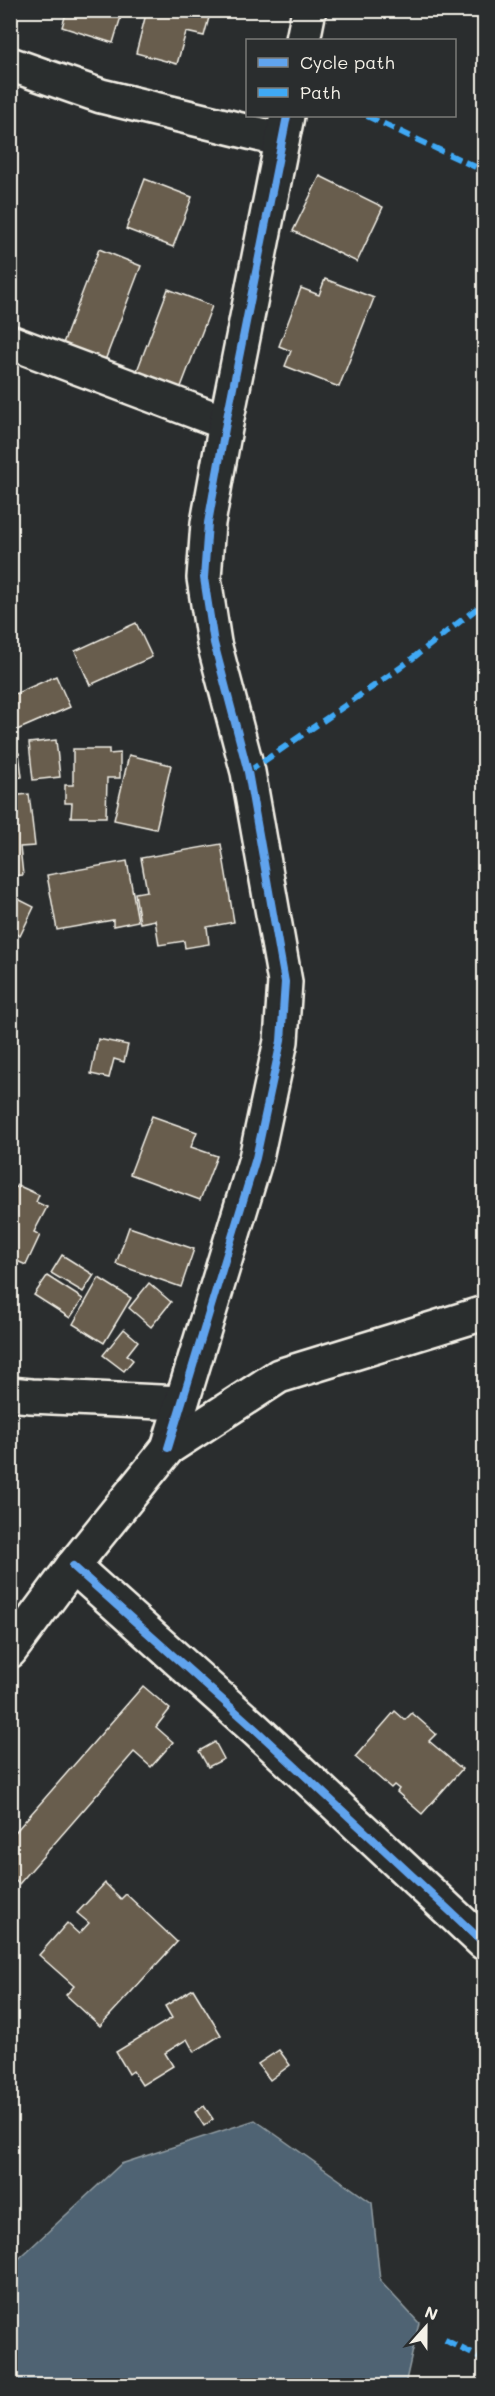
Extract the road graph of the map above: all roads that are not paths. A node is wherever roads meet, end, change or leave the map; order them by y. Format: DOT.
graph roads {
  1 [pos="309,10"];
  2 [pos="303,39"];
  3 [pos="10,64"];
  4 [pos="284,128"];
  5 [pos="10,342"];
  6 [pos="226,423"];
  7 [pos="484,1313"];
  8 [pos="10,1394"];
  9 [pos="182,1403"];
  10 [pos="168,1448"];
  11 [pos="73,1566"];
  12 [pos="10,1651"];
  13 [pos="484,1943"];
  1 -- 2 [label="street"];
  3 -- 4 [label="street"];
  4 -- 6 [label="street"];
  5 -- 6 [label="street"];
  6 -- 9 [label="street"];
  7 -- 10 [label="street"];
  8 -- 9 [label="street"];
  9 -- 10 [label="street"];
  10 -- 11 [label="street"];
  11 -- 12 [label="street"];
  11 -- 13 [label="street"];
}
